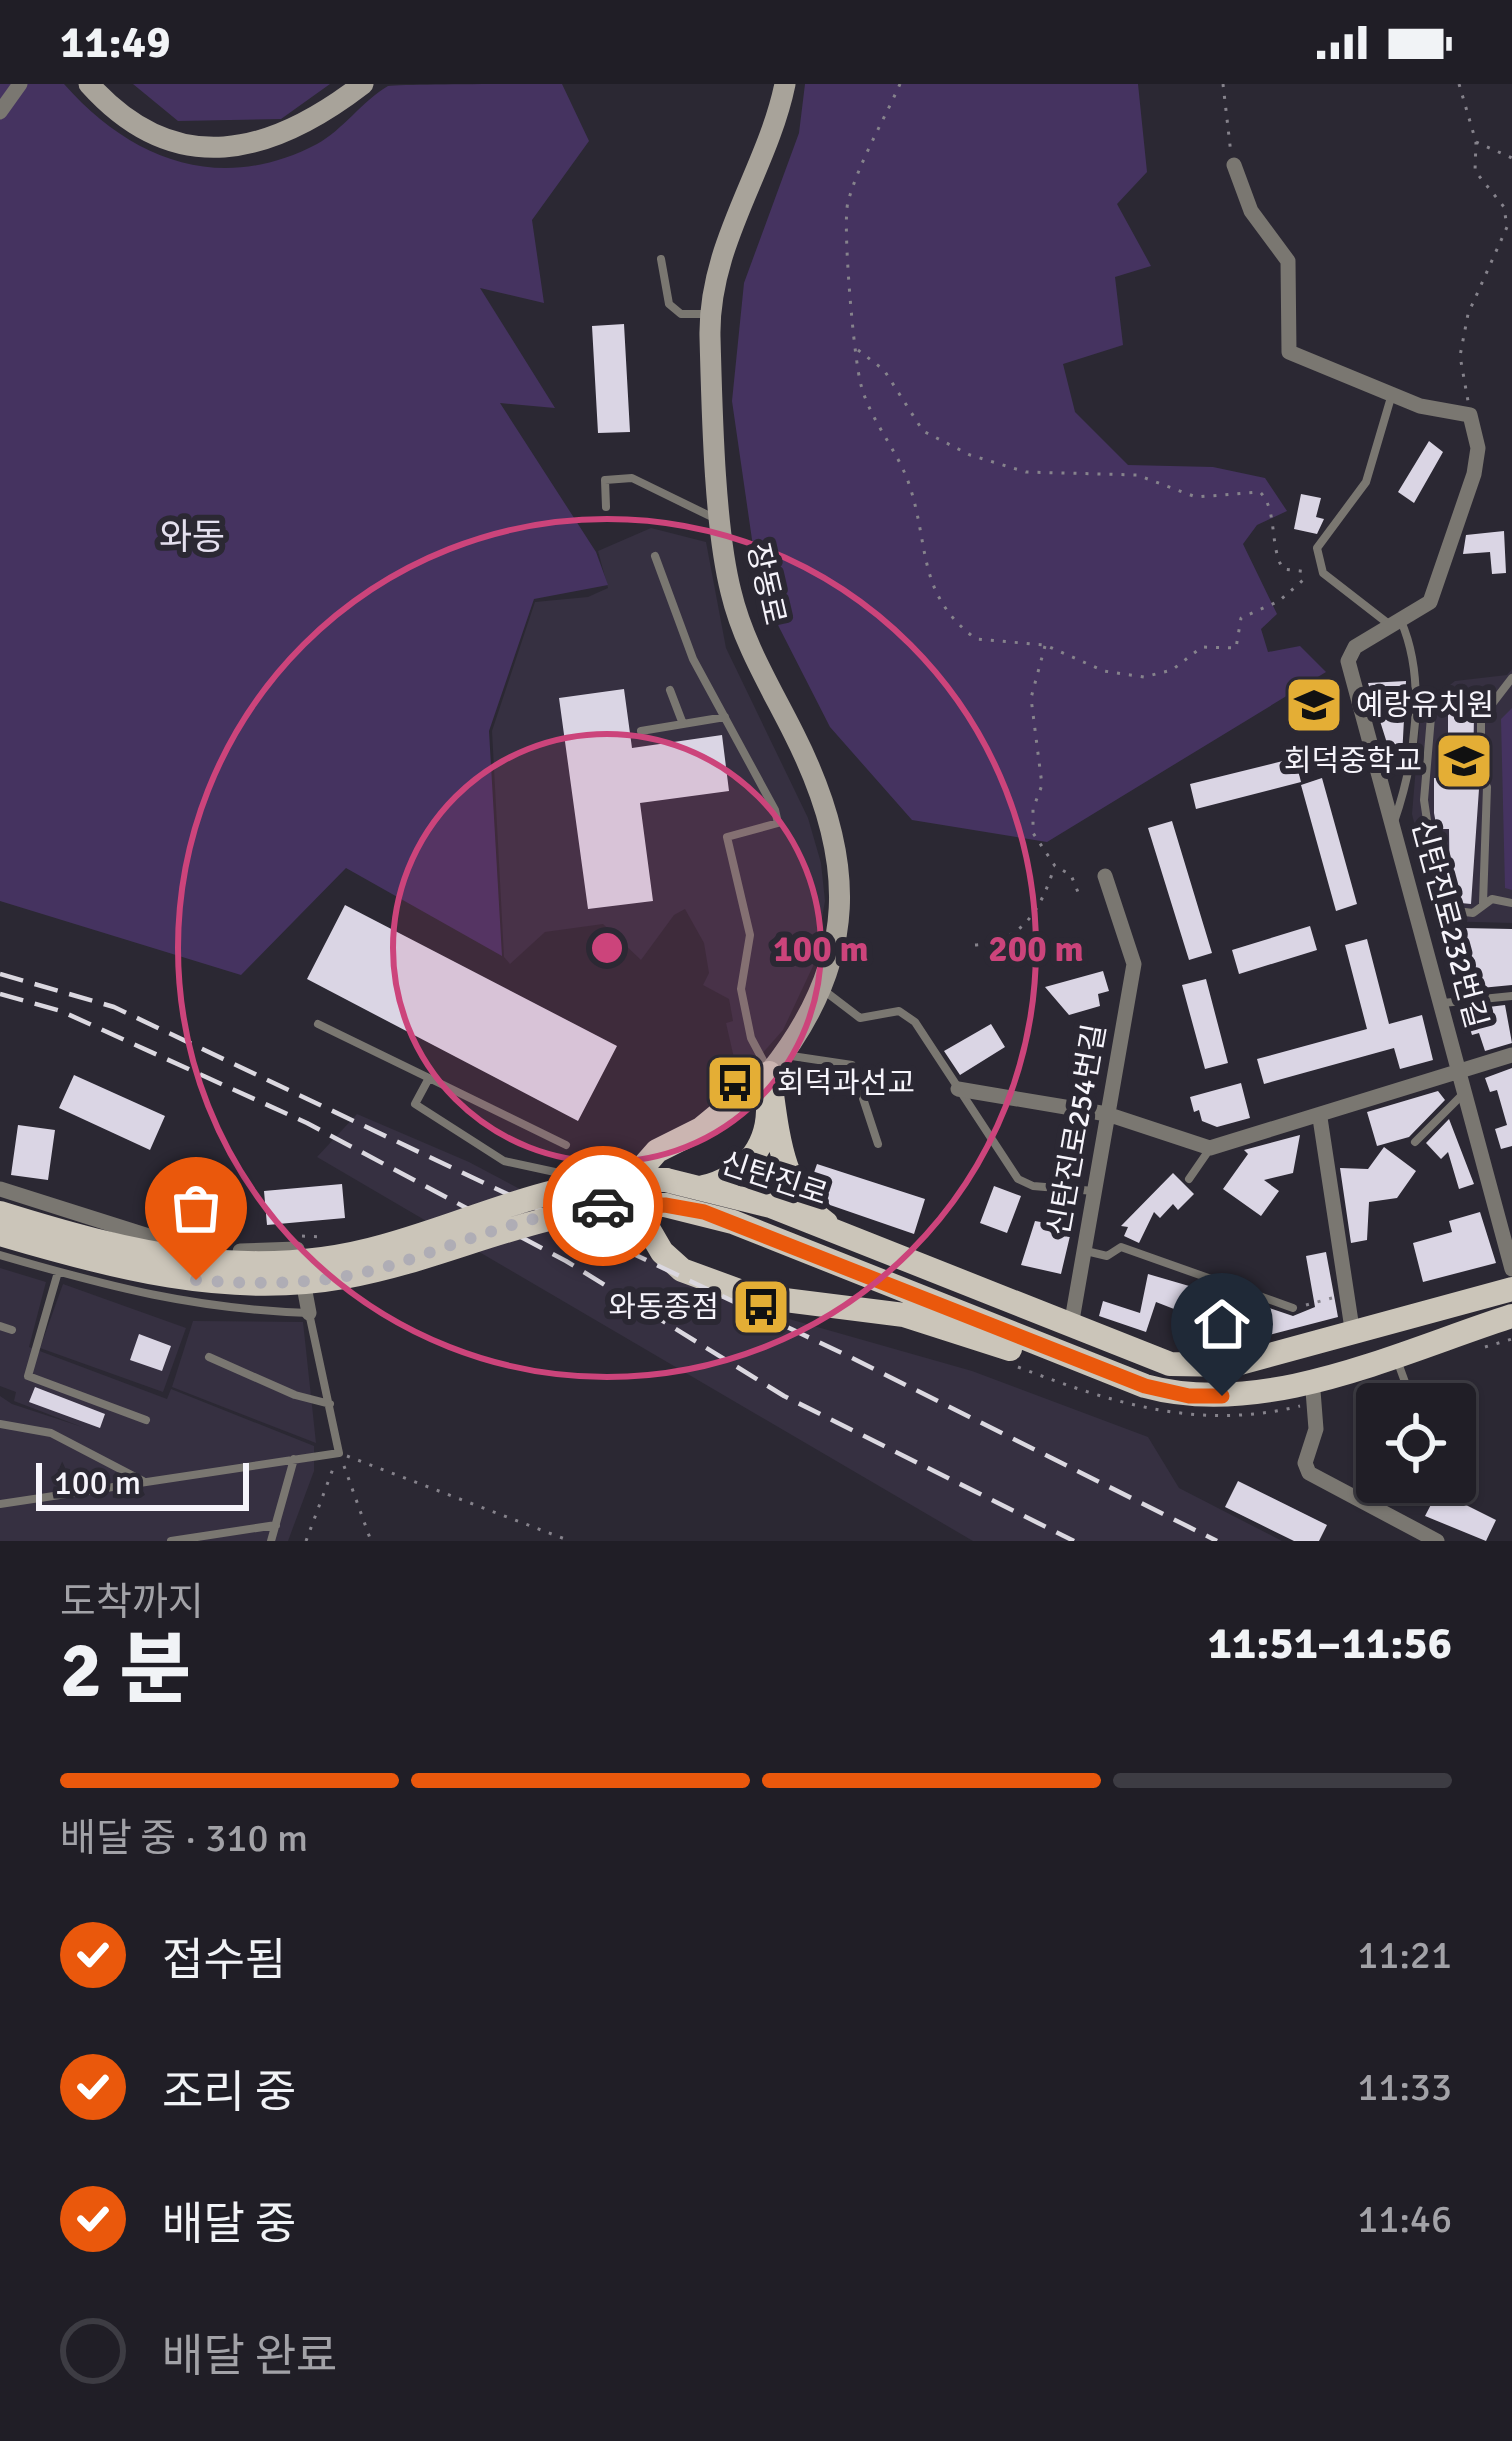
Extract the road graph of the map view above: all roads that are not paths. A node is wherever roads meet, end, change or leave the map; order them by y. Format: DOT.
graph roads {
  1 [pos="20,84"];
  2 [pos="88,84"];
  3 [pos="363,84"];
  4 [pos="785,84"];
  5 [pos="0,112"];
  6 [pos="1234,165"];
  7 [pos="662,259"];
  8 [pos="711,314"];
  9 [pos="1392,393"];
  10 [pos="606,507"];
  11 [pos="723,521"];
  12 [pos="656,556"];
  13 [pos="1396,624"];
  14 [pos="1512,678"];
  15 [pos="670,690"];
  16 [pos="725,718"];
  17 [pos="1481,723"];
  18 [pos="683,724"];
  19 [pos="640,731"];
  20 [pos="1374,757"];
  21 [pos="1341,766"];
  22 [pos="1393,823"];
  23 [pos="1105,876"];
  24 [pos="1512,903"];
  25 [pos="1483,904"];
  26 [pos="823,990"];
  27 [pos="1512,996"];
  28 [pos="1443,1003"];
  29 [pos="318,1024"];
  30 [pos="1512,1055"];
  31 [pos="776,1064"];
  32 [pos="1461,1069"];
  33 [pos="429,1078"];
  34 [pos="958,1089"];
  35 [pos="1466,1091"];
  36 [pos="1107,1114"];
  37 [pos="1320,1118"];
  38 [pos="1415,1142"];
  39 [pos="878,1144"];
  40 [pos="566,1145"];
  41 [pos="1210,1148"];
  42 [pos="635,1176"];
  43 [pos="1189,1179"];
  44 [pos="704,1187"];
  45 [pos="0,1189"];
  46 [pos="1096,1192"];
  47 [pos="665,1193"];
  48 [pos="0,1213"];
  49 [pos="838,1231"];
  50 [pos="0,1234"];
  51 [pos="1084,1251"];
  52 [pos="0,1255"];
  53 [pos="1512,1269"];
  54 [pos="58,1271"];
  55 [pos="1512,1289"];
  56 [pos="1293,1308"];
  57 [pos="309,1313"];
  58 [pos="1512,1316"];
  59 [pos="0,1326"];
  60 [pos="1071,1326"];
  61 [pos="12,1330"];
  62 [pos="1353,1335"];
  63 [pos="1394,1353"];
  64 [pos="209,1357"];
  65 [pos="1312,1378"];
  66 [pos="1405,1383"];
  67 [pos="1145,1386"];
  68 [pos="329,1404"];
  69 [pos="146,1420"];
  70 [pos="0,1424"];
  71 [pos="293,1459"];
  72 [pos="145,1482"];
  73 [pos="0,1504"];
  74 [pos="276,1526"];
  75 [pos="171,1541"];
  76 [pos="271,1541"];
  77 [pos="1437,1541"];
  1 -- 5 [label="street"];
  2 -- 3 [label="street"];
  4 -- 8 [label="street, 장동로"];
  6 -- 9 [label="street"];
  7 -- 8 [label="lane"];
  8 -- 11 [label="street, 장동로"];
  9 -- 13 [label="lane"];
  9 -- 13 [label="street"];
  10 -- 11 [label="lane"];
  11 -- 26 [label="street, 장동로"];
  12 -- 16 [label="lane"];
  13 -- 20 [label="street, 신탄진로232번길"];
  13 -- 22 [label="lane"];
  14 -- 25 [label="lane"];
  15 -- 18 [label="lane"];
  16 -- 18 [label="lane"];
  16 -- 31 [label="lane"];
  17 -- 25 [label="lane"];
  18 -- 19 [label="lane"];
  20 -- 21 [label="lane"];
  20 -- 22 [label="street, 신탄진로232번길"];
  22 -- 28 [label="street, 신탄진로232번길"];
  23 -- 36 [label="street, 신탄진로254번길"];
  24 -- 25 [label="lane"];
  26 -- 31 [label="street, 장동로"];
  26 -- 34 [label="lane"];
  27 -- 28 [label="lane"];
  28 -- 32 [label="street, 신탄진로232번길"];
  29 -- 33 [label="lane"];
  30 -- 32 [label="street"];
  31 -- 39 [label="lane"];
  31 -- 42 [label="main road"];
  31 -- 44 [label="main road"];
  31 -- 49 [label="main road"];
  32 -- 35 [label="street, 신탄진로232번길"];
  32 -- 37 [label="street"];
  33 -- 40 [label="lane"];
  33 -- 42 [label="lane"];
  34 -- 36 [label="street"];
  34 -- 46 [label="lane"];
  35 -- 38 [label="lane"];
  35 -- 53 [label="street, 신탄진로232번길"];
  36 -- 41 [label="street"];
  36 -- 46 [label="street, 신탄진로254번길"];
  37 -- 41 [label="street"];
  37 -- 62 [label="street"];
  41 -- 43 [label="lane"];
  42 -- 67 [label="main road"];
  44 -- 47 [label="main road, 신탄진로"];
  44 -- 49 [label="main road, 신탄진로"];
  45 -- 57 [label="street"];
  46 -- 51 [label="street, 신탄진로254번길"];
  47 -- 48 [label="main road, 신탄진로, bridge"];
  47 -- 50 [label="main road, 신탄진로, bridge"];
  47 -- 67 [label="main road, 신탄진로"];
  49 -- 60 [label="main road, 신탄진로"];
  51 -- 56 [label="lane"];
  51 -- 60 [label="street, 신탄진로254번길"];
  52 -- 54 [label="lane"];
  54 -- 57 [label="lane"];
  54 -- 69 [label="lane"];
  55 -- 62 [label="main road, 신탄진로"];
  57 -- 68 [label="lane"];
  58 -- 63 [label="main road, 신탄진로"];
  59 -- 61 [label="lane"];
  60 -- 62 [label="main road, 신탄진로"];
  63 -- 65 [label="main road, 신탄진로"];
  63 -- 66 [label="lane"];
  64 -- 68 [label="lane"];
  65 -- 67 [label="main road, 신탄진로"];
  65 -- 77 [label="street"];
  68 -- 71 [label="lane"];
  70 -- 72 [label="lane"];
  71 -- 72 [label="lane"];
  71 -- 74 [label="lane"];
  72 -- 73 [label="lane"];
  74 -- 75 [label="lane"];
  74 -- 76 [label="lane"];
}
